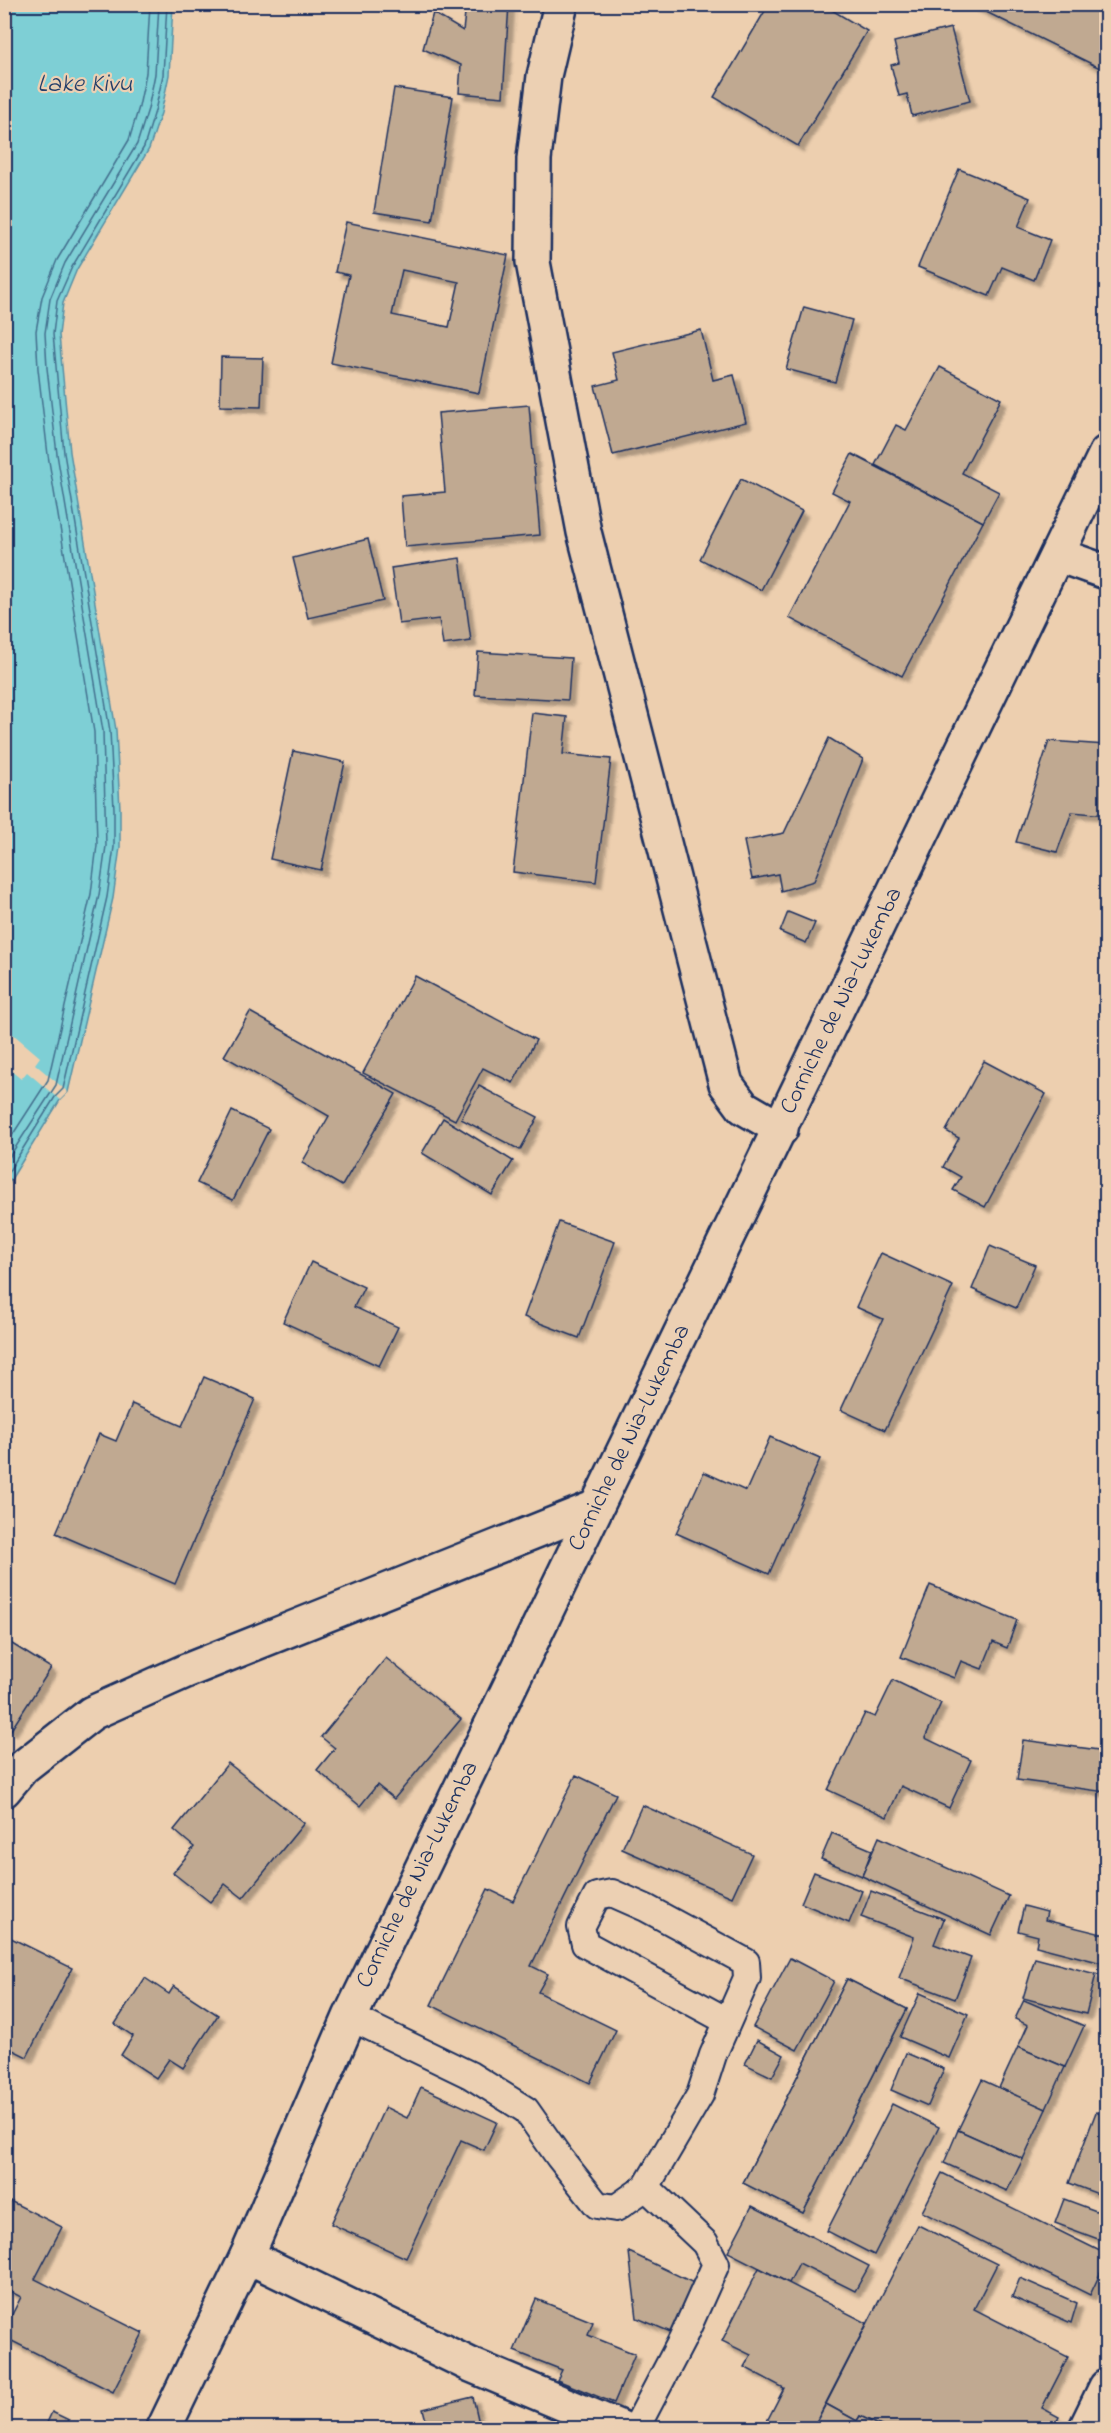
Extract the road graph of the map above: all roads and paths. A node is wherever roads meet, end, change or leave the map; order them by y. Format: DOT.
graph roads {
  1 [pos="561,4"];
  2 [pos="1107,453"];
  3 [pos="1058,555"];
  4 [pos="1107,572"];
  5 [pos="781,1129"];
  6 [pos="596,1507"];
  7 [pos="4,1790"];
  8 [pos="350,2017"];
  9 [pos="727,2021"];
  10 [pos="646,2187"];
  11 [pos="247,2256"];
  12 [pos="1107,2387"];
  13 [pos="164,2428"];
  14 [pos="621,2428"];
  15 [pos="636,2428"];
  16 [pos="1086,2428"];
  1 -- 5 [label="street"];
  2 -- 3 [label="street, Corniche de Nia-Lukemba"];
  3 -- 4 [label="street"];
  3 -- 5 [label="street, Corniche de Nia-Lukemba"];
  5 -- 6 [label="street, Corniche de Nia-Lukemba"];
  6 -- 7 [label="street"];
  6 -- 8 [label="street, Corniche de Nia-Lukemba"];
  8 -- 10 [label="lane"];
  8 -- 11 [label="street, Corniche de Nia-Lukemba"];
  9 -- 9 [label="lane"];
  9 -- 10 [label="lane"];
  10 -- 15 [label="lane"];
  11 -- 13 [label="street, Corniche de Nia-Lukemba"];
  11 -- 14 [label="street"];
  12 -- 16 [label="street"];
}
